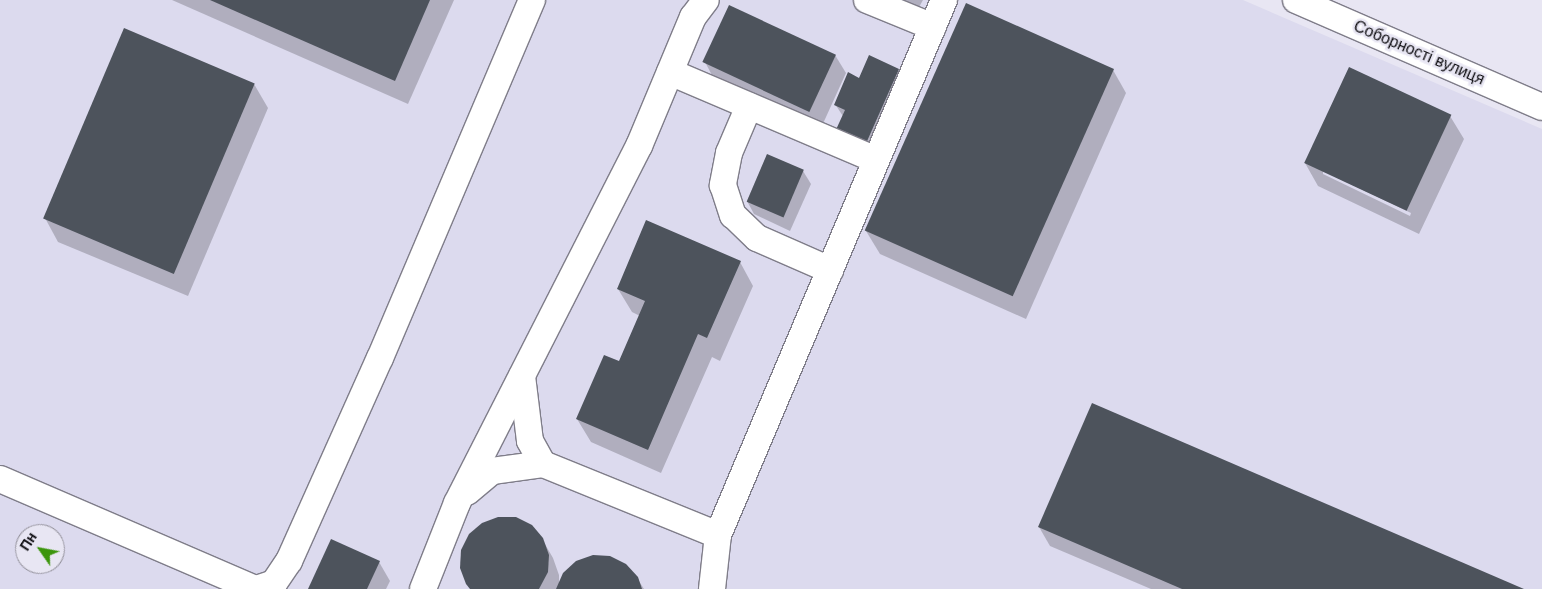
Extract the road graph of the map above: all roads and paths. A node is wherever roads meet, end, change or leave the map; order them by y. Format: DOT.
graph roads {
  1 [pos="532,0"];
  2 [pos="706,0"];
  3 [pos="867,0"];
  4 [pos="944,0"];
  5 [pos="1296,0"];
  6 [pos="933,27"];
  7 [pos="670,72"];
  8 [pos="749,106"];
  9 [pos="1542,107"];
  10 [pos="876,160"];
  11 [pos="830,270"];
  12 [pos="522,376"];
  13 [pos="543,464"];
  14 [pos="0,479"];
  15 [pos="460,497"];
  16 [pos="718,534"];
  17 [pos="423,589"];
  18 [pos="712,589"];
  1 -- 14 [label="street"];
  2 -- 7 [label="street"];
  3 -- 6 [label="street"];
  4 -- 6 [label="street"];
  5 -- 9 [label="street, Соборності вулиця"];
  6 -- 10 [label="street"];
  7 -- 8 [label="street"];
  7 -- 12 [label="street"];
  8 -- 10 [label="street"];
  8 -- 11 [label="street"];
  10 -- 11 [label="street"];
  11 -- 16 [label="street"];
  12 -- 13 [label="street"];
  12 -- 15 [label="street"];
  13 -- 15 [label="street"];
  13 -- 16 [label="street"];
  15 -- 17 [label="street"];
  16 -- 18 [label="street"];
}
